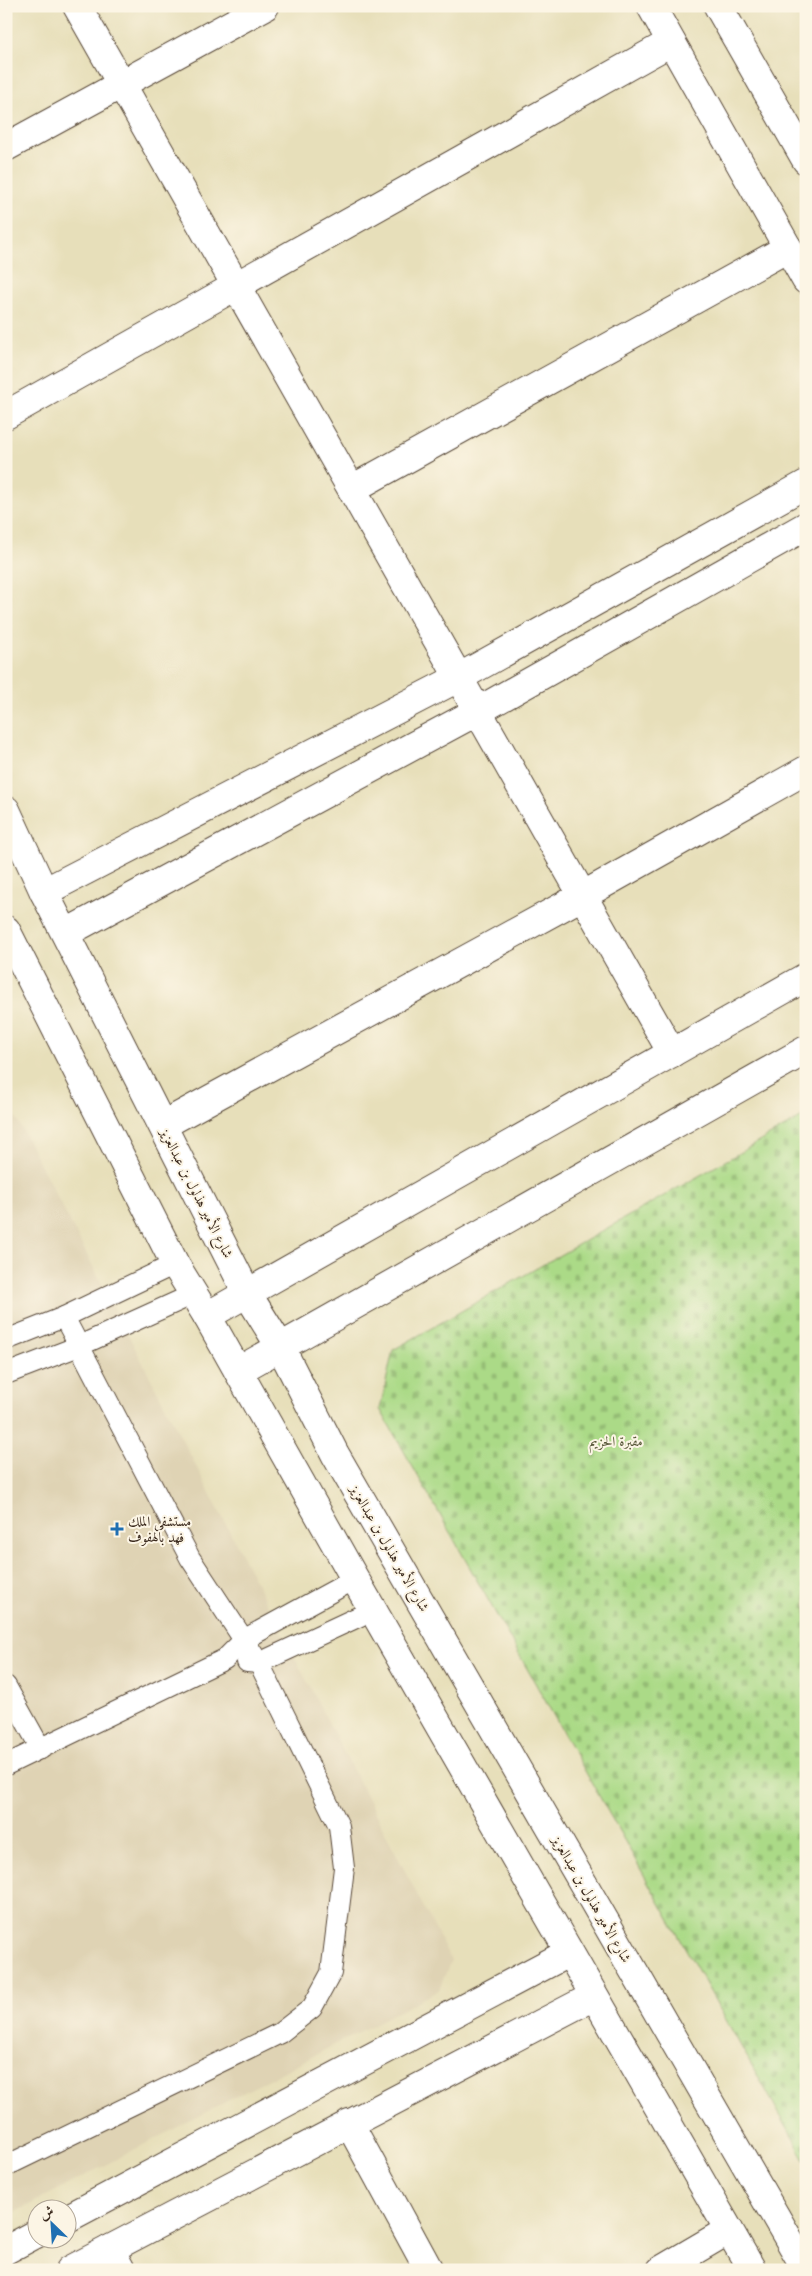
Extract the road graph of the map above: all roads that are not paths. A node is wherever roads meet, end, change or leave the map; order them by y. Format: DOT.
graph roads {
  1 [pos="77,6"];
  2 [pos="265,6"];
  3 [pos="651,6"];
  4 [pos="725,9"];
  5 [pos="671,42"];
  6 [pos="122,85"];
  7 [pos="6,147"];
  8 [pos="806,160"];
  9 [pos="788,248"];
  10 [pos="806,280"];
  11 [pos="236,286"];
  12 [pos="6,415"];
  13 [pos="806,484"];
  14 [pos="352,489"];
  15 [pos="806,526"];
  16 [pos="458,678"];
  17 [pos="478,711"];
  18 [pos="806,770"];
  19 [pos="6,810"];
  20 [pos="44,892"];
  21 [pos="582,896"];
  22 [pos="6,930"];
  23 [pos="66,933"];
  24 [pos="806,976"];
  25 [pos="806,1050"];
  26 [pos="672,1052"];
  27 [pos="163,1125"];
  28 [pos="176,1264"];
  29 [pos="247,1293"];
  30 [pos="201,1305"];
  31 [pos="64,1317"];
  32 [pos="6,1340"];
  33 [pos="79,1346"];
  34 [pos="281,1348"];
  35 [pos="238,1371"];
  36 [pos="6,1374"];
  37 [pos="355,1579"];
  38 [pos="372,1610"];
  39 [pos="245,1640"];
  40 [pos="226,1659"];
  41 [pos="259,1663"];
  42 [pos="6,1686"];
  43 [pos="41,1749"];
  44 [pos="6,1765"];
  45 [pos="568,1953"];
  46 [pos="594,1996"];
  47 [pos="349,2123"];
  48 [pos="6,2166"];
  49 [pos="78,2213"];
  50 [pos="729,2230"];
  51 [pos="28,2239"];
  52 [pos="6,2250"];
  53 [pos="115,2259"];
  54 [pos="806,2269"];
  55 [pos="70,2270"];
  56 [pos="429,2270"];
  57 [pos="661,2270"];
  58 [pos="752,2270"];
  1 -- 6 [label="street"];
  2 -- 6 [label="street"];
  3 -- 5 [label="street"];
  4 -- 8 [label="street"];
  5 -- 9 [label="street"];
  5 -- 11 [label="street"];
  6 -- 7 [label="street"];
  6 -- 11 [label="street"];
  9 -- 10 [label="street"];
  9 -- 14 [label="street"];
  11 -- 12 [label="street"];
  11 -- 14 [label="street"];
  13 -- 16 [label="street"];
  14 -- 16 [label="street"];
  15 -- 17 [label="street"];
  16 -- 17 [label="street"];
  16 -- 20 [label="street"];
  17 -- 21 [label="street"];
  17 -- 23 [label="street"];
  18 -- 21 [label="street"];
  19 -- 20 [label="street, شارع الأمير هذلول بن عبدالعزيز"];
  20 -- 23 [label="street, شارع الأمير هذلول بن عبدالعزيز"];
  21 -- 26 [label="street"];
  21 -- 27 [label="street"];
  22 -- 28 [label="street"];
  23 -- 27 [label="street, شارع الأمير هذلول بن عبدالعزيز"];
  24 -- 26 [label="street"];
  25 -- 34 [label="street"];
  26 -- 29 [label="street"];
  27 -- 29 [label="street, شارع الأمير هذلول بن عبدالعزيز"];
  28 -- 30 [label="street"];
  28 -- 31 [label="lane"];
  29 -- 30 [label="street"];
  29 -- 34 [label="street, شارع الأمير هذلول بن عبدالعزيز"];
  30 -- 33 [label="lane"];
  30 -- 35 [label="street"];
  31 -- 32 [label="lane"];
  31 -- 33 [label="lane"];
  33 -- 36 [label="lane"];
  33 -- 39 [label="lane"];
  34 -- 35 [label="street"];
  34 -- 54 [label="street, شارع الأمير هذلول بن عبدالعزيز"];
  35 -- 37 [label="street"];
  37 -- 38 [label="street"];
  37 -- 39 [label="lane"];
  38 -- 41 [label="lane"];
  38 -- 45 [label="street"];
  39 -- 40 [label="lane"];
  39 -- 41 [label="lane"];
  40 -- 41 [label="lane"];
  40 -- 43 [label="lane"];
  41 -- 48 [label="lane"];
  42 -- 43 [label="lane"];
  43 -- 44 [label="lane"];
  45 -- 46 [label="street"];
  45 -- 49 [label="street"];
  46 -- 47 [label="street"];
  46 -- 50 [label="street"];
  47 -- 53 [label="street"];
  47 -- 56 [label="street"];
  50 -- 57 [label="street"];
  50 -- 58 [label="street"];
  51 -- 52 [label="street"];
  53 -- 55 [label="street"];
}
